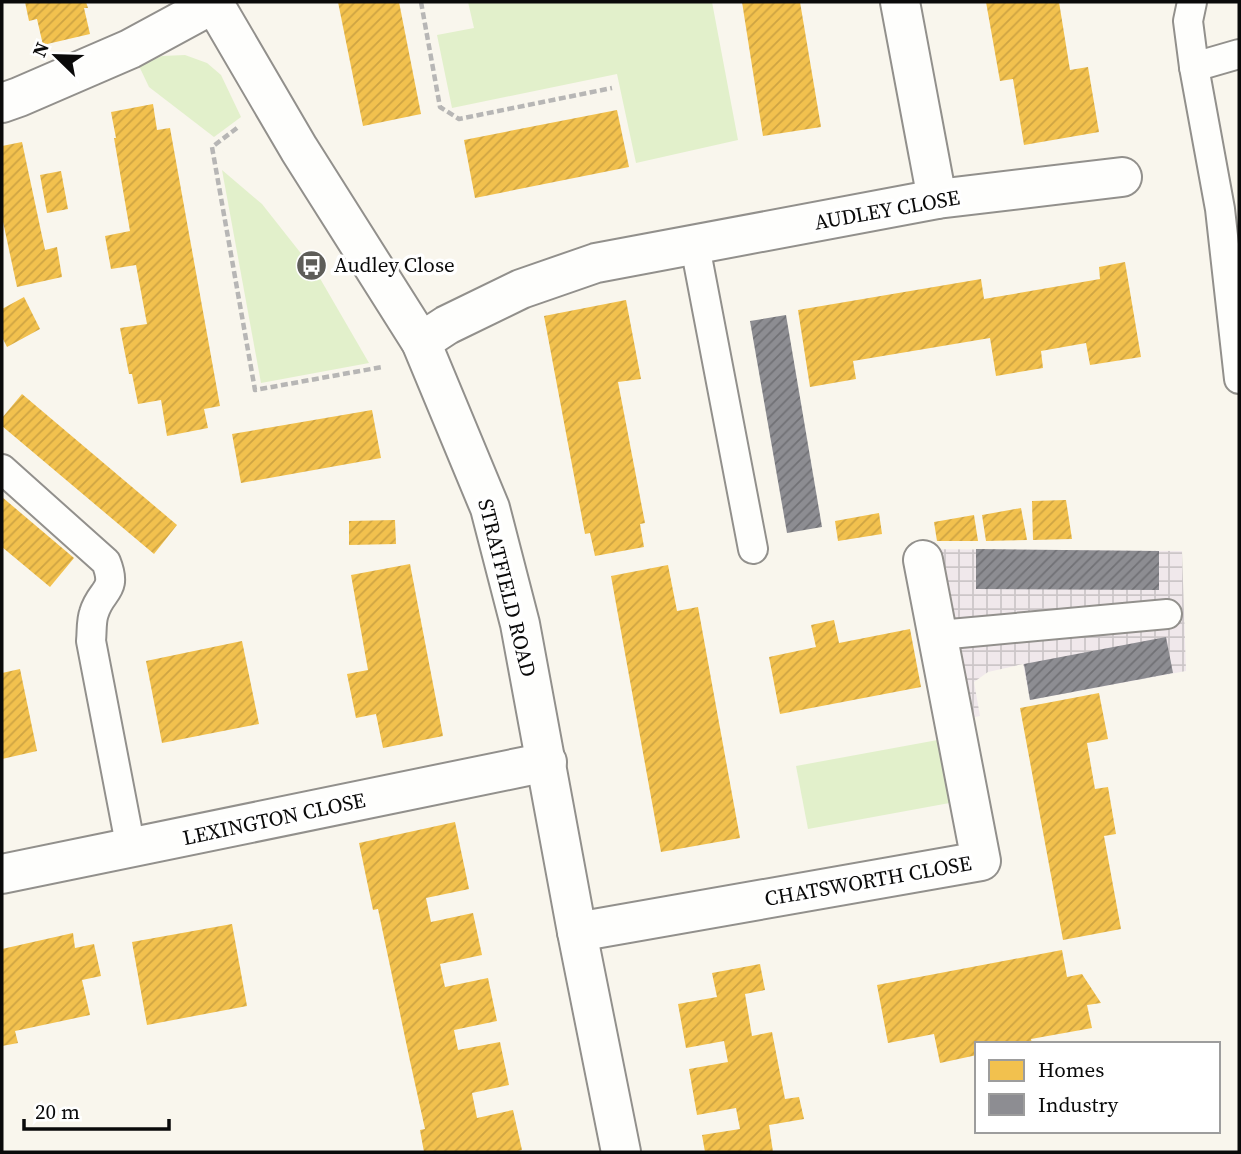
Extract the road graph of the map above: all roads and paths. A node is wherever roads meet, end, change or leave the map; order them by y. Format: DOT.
graph roads {
  1 [pos="421,2"];
  2 [pos="900,2"];
  3 [pos="1192,2"];
  4 [pos="213,3"];
  5 [pos="1239,54"];
  6 [pos="1194,67"];
  7 [pos="612,88"];
  8 [pos="271,101"];
  9 [pos="2,103"];
  10 [pos="1122,177"];
  11 [pos="937,199"];
  12 [pos="695,246"];
  13 [pos="425,350"];
  14 [pos="1238,351"];
  15 [pos="1239,379"];
  16 [pos="2,469"];
  17 [pos="753,549"];
  18 [pos="923,560"];
  19 [pos="1167,614"];
  20 [pos="939,635"];
  21 [pos="547,762"];
  22 [pos="131,849"];
  23 [pos="2,874"];
  24 [pos="577,932"];
  25 [pos="621,1152"];
  1 -- 7 [label="path"];
  2 -- 11 [label="street"];
  3 -- 6 [label="lane"];
  4 -- 8 [label="street, STRATFIELD ROAD"];
  4 -- 9 [label="street"];
  5 -- 6 [label="lane"];
  6 -- 14 [label="lane"];
  8 -- 13 [label="street, STRATFIELD ROAD"];
  8 -- 13 [label="path"];
  10 -- 11 [label="street, AUDLEY CLOSE"];
  11 -- 12 [label="street, AUDLEY CLOSE"];
  12 -- 13 [label="street, AUDLEY CLOSE"];
  12 -- 17 [label="lane"];
  13 -- 21 [label="street, STRATFIELD ROAD"];
  14 -- 15 [label="lane"];
  16 -- 22 [label="lane"];
  18 -- 20 [label="street, CHATSWORTH CLOSE"];
  19 -- 20 [label="lane"];
  20 -- 24 [label="street, CHATSWORTH CLOSE"];
  21 -- 22 [label="street, LEXINGTON CLOSE"];
  21 -- 24 [label="street, STRATFIELD ROAD"];
  22 -- 23 [label="street, LEXINGTON CLOSE"];
  24 -- 25 [label="street, STRATFIELD ROAD"];
}
